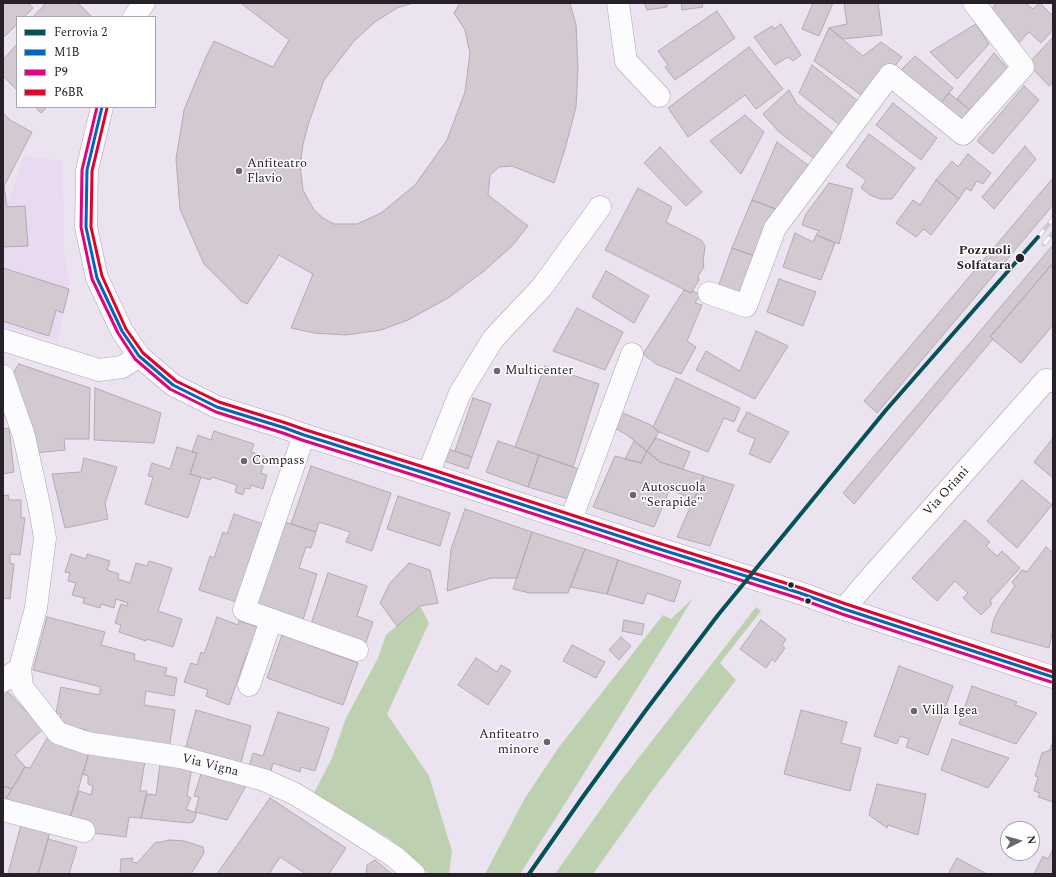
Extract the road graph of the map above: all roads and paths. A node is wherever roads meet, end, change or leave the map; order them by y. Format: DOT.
graph roads {
  1 [pos="144,3"];
  2 [pos="618,3"];
  3 [pos="974,3"];
  4 [pos="135,16"];
  5 [pos="659,96"];
  6 [pos="102,108"];
  7 [pos="600,207"];
  8 [pos="710,293"];
  9 [pos="3,340"];
  10 [pos="632,354"];
  11 [pos="139,356"];
  12 [pos="3,376"];
  13 [pos="1053,381"];
  14 [pos="304,435"];
  15 [pos="428,474"];
  16 [pos="571,520"];
  17 [pos="844,609"];
  18 [pos="271,620"];
  19 [pos="357,650"];
  20 [pos="20,668"];
  21 [pos="1053,678"];
  22 [pos="3,681"];
  23 [pos="249,685"];
  24 [pos="3,810"];
  25 [pos="84,831"];
  26 [pos="414,874"];
  1 -- 4 [label="street"];
  2 -- 5 [label="street"];
  3 -- 8 [label="street"];
  6 -- 11 [label="street"];
  7 -- 15 [label="street"];
  9 -- 11 [label="street"];
  10 -- 16 [label="street"];
  11 -- 14 [label="street"];
  12 -- 20 [label="street"];
  13 -- 17 [label="street, Via Oriani"];
  14 -- 15 [label="street"];
  14 -- 18 [label="street"];
  15 -- 16 [label="street"];
  16 -- 17 [label="street"];
  17 -- 21 [label="street"];
  18 -- 19 [label="street"];
  18 -- 23 [label="street"];
  20 -- 22 [label="street"];
  20 -- 26 [label="street, Via Vigna"];
  24 -- 25 [label="street"];
}
